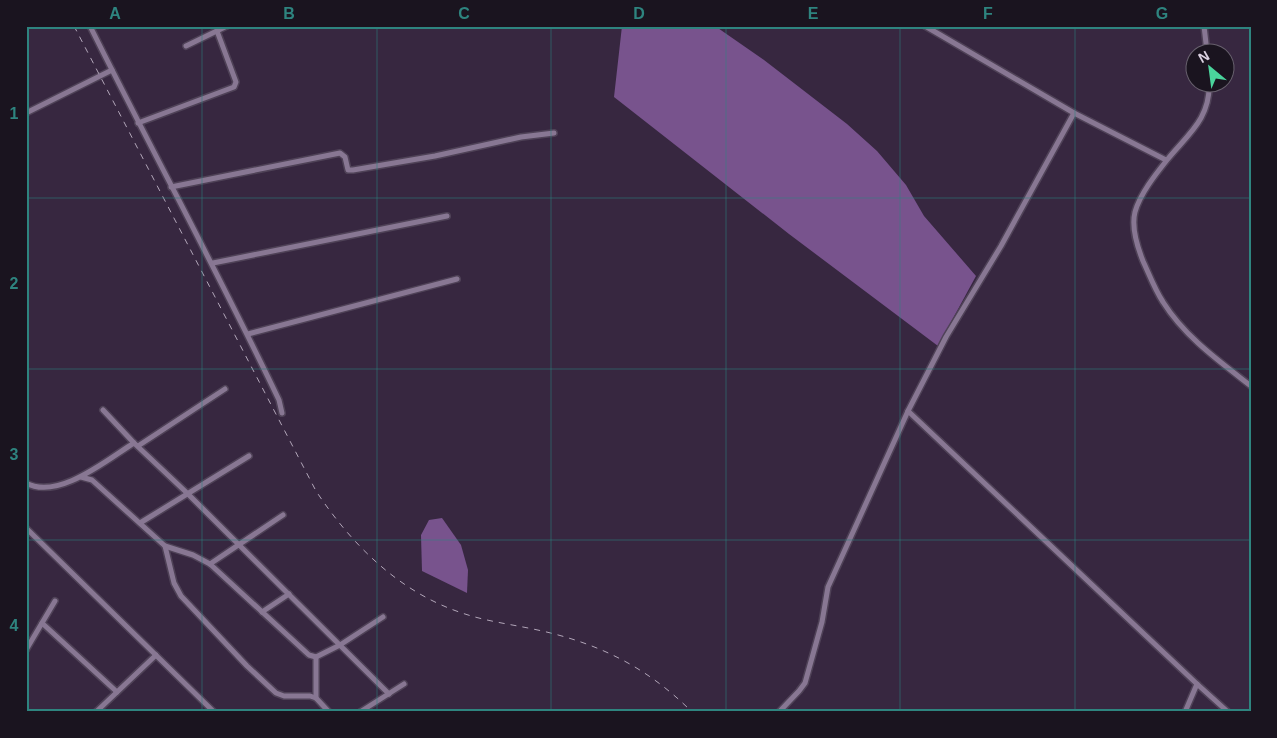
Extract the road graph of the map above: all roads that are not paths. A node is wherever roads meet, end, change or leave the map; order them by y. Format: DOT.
graph roads {
  1 [pos="90,26"];
  2 [pos="227,26"];
  3 [pos="925,26"];
  4 [pos="1204,26"];
  5 [pos="217,31"];
  6 [pos="1206,42"];
  7 [pos="186,46"];
  8 [pos="112,70"];
  9 [pos="1210,92"];
  10 [pos="26,113"];
  11 [pos="1074,113"];
  12 [pos="138,123"];
  13 [pos="554,133"];
  14 [pos="1166,160"];
  15 [pos="171,187"];
  16 [pos="447,216"];
  17 [pos="213,263"];
  18 [pos="457,279"];
  19 [pos="248,334"];
  20 [pos="1251,386"];
  21 [pos="225,389"];
  22 [pos="103,410"];
  23 [pos="908,411"];
  24 [pos="282,413"];
  25 [pos="136,444"];
  26 [pos="249,456"];
  27 [pos="81,477"];
  28 [pos="26,484"];
  29 [pos="187,493"];
  30 [pos="283,515"];
  31 [pos="140,523"];
  32 [pos="26,528"];
  33 [pos="239,544"];
  34 [pos="165,546"];
  35 [pos="210,564"];
  36 [pos="289,594"];
  37 [pos="55,601"];
  38 [pos="262,612"];
  39 [pos="383,617"];
  40 [pos="42,623"];
  41 [pos="340,644"];
  42 [pos="26,650"];
  43 [pos="156,655"];
  44 [pos="316,657"];
  45 [pos="404,684"];
  46 [pos="1196,684"];
  47 [pos="117,692"];
  48 [pos="389,694"];
  49 [pos="316,698"];
  50 [pos="96,712"];
  51 [pos="214,712"];
  52 [pos="329,712"];
  53 [pos="360,712"];
  54 [pos="779,712"];
  55 [pos="1186,712"];
  56 [pos="1228,712"];
  1 -- 8 [label="street"];
  2 -- 5 [label="street"];
  3 -- 11 [label="street"];
  4 -- 6 [label="street"];
  5 -- 7 [label="street"];
  5 -- 12 [label="street"];
  8 -- 10 [label="street"];
  8 -- 12 [label="street"];
  9 -- 14 [label="street"];
  11 -- 14 [label="street"];
  11 -- 23 [label="street"];
  12 -- 15 [label="street"];
  13 -- 15 [label="street"];
  14 -- 20 [label="street"];
  15 -- 17 [label="street"];
  16 -- 17 [label="street"];
  17 -- 19 [label="street"];
  18 -- 19 [label="street"];
  19 -- 24 [label="street"];
  21 -- 25 [label="street"];
  22 -- 25 [label="street"];
  23 -- 46 [label="street"];
  23 -- 54 [label="street"];
  25 -- 27 [label="street"];
  25 -- 29 [label="street"];
  26 -- 29 [label="street"];
  27 -- 28 [label="street"];
  27 -- 31 [label="street"];
  29 -- 31 [label="street"];
  29 -- 33 [label="street"];
  30 -- 33 [label="street"];
  31 -- 34 [label="street"];
  32 -- 43 [label="street"];
  33 -- 35 [label="street"];
  33 -- 36 [label="street"];
  34 -- 35 [label="street"];
  34 -- 49 [label="street"];
  35 -- 38 [label="street"];
  36 -- 38 [label="street"];
  36 -- 41 [label="street"];
  37 -- 40 [label="street"];
  38 -- 44 [label="street"];
  39 -- 41 [label="street"];
  40 -- 42 [label="street"];
  40 -- 47 [label="street"];
  41 -- 44 [label="street"];
  41 -- 48 [label="street"];
  43 -- 47 [label="street"];
  43 -- 51 [label="street"];
  44 -- 49 [label="street"];
  45 -- 48 [label="street"];
  46 -- 55 [label="street"];
  46 -- 56 [label="street"];
  47 -- 50 [label="street"];
  48 -- 53 [label="street"];
  49 -- 52 [label="street"];
}
